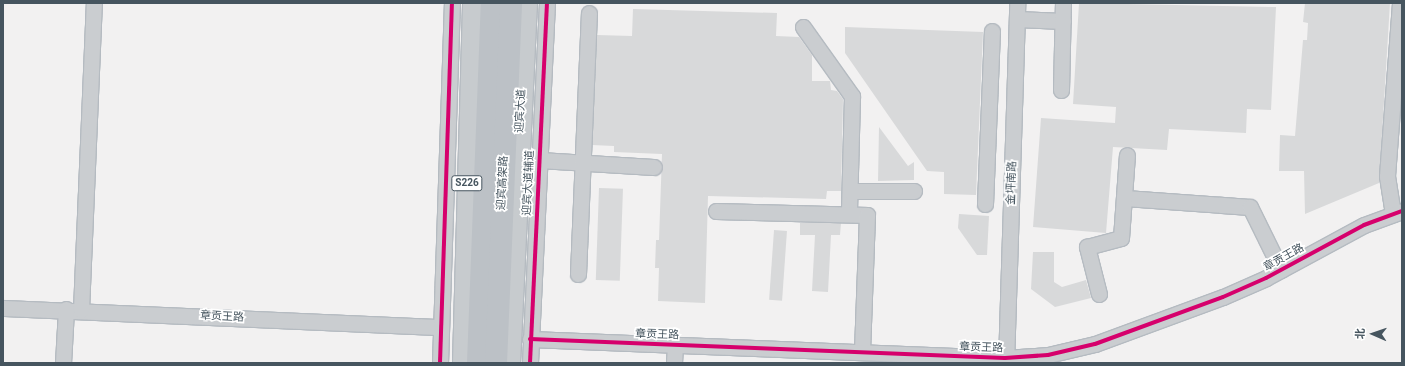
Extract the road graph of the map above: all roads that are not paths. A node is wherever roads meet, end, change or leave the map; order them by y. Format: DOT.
graph roads {
  1 [pos="94,3"];
  2 [pos="452,3"];
  3 [pos="472,3"];
  4 [pos="491,3"];
  5 [pos="512,3"];
  6 [pos="528,3"];
  7 [pos="547,3"];
  8 [pos="1017,3"];
  9 [pos="1063,3"];
  10 [pos="1400,3"];
  11 [pos="589,13"];
  12 [pos="1017,19"];
  13 [pos="1063,21"];
  14 [pos="803,27"];
  15 [pos="992,31"];
  16 [pos="500,36"];
  17 [pos="1061,90"];
  18 [pos="988,144"];
  19 [pos="1014,144"];
  20 [pos="1127,154"];
  21 [pos="539,160"];
  22 [pos="583,163"];
  23 [pos="654,167"];
  24 [pos="850,191"];
  25 [pos="914,191"];
  26 [pos="1125,198"];
  27 [pos="985,204"];
  28 [pos="716,211"];
  29 [pos="1397,213"];
  30 [pos="849,214"];
  31 [pos="1281,270"];
  32 [pos="578,274"];
  33 [pos="1098,294"];
  34 [pos="3,308"];
  35 [pos="66,309"];
  36 [pos="81,310"];
  37 [pos="441,327"];
  38 [pos="530,339"];
  39 [pos="675,344"];
  40 [pos="862,352"];
  41 [pos="808,356"];
  42 [pos="1006,360"];
  43 [pos="63,363"];
  44 [pos="440,363"];
  45 [pos="462,363"];
  46 [pos="478,363"];
  47 [pos="496,363"];
  48 [pos="510,363"];
  49 [pos="530,363"];
  50 [pos="674,363"];
  1 -- 36 [label="street"];
  2 -- 37 [label="street"];
  3 -- 45 [label="main road, S226"];
  4 -- 16 [label="highway, 迎宾高架路"];
  5 -- 16 [label="highway"];
  6 -- 48 [label="main road, 迎宾大道"];
  7 -- 21 [label="street, 迎宾大道辅道"];
  8 -- 12 [label="street, 金坪南路"];
  9 -- 13 [label="street"];
  10 -- 29 [label="street"];
  11 -- 22 [label="street"];
  12 -- 13 [label="street"];
  12 -- 19 [label="street, 金坪南路"];
  13 -- 17 [label="street"];
  14 -- 24 [label="street"];
  15 -- 18 [label="street"];
  16 -- 46 [label="highway, 迎宾高架路"];
  16 -- 47 [label="highway, 迎宾高架路"];
  18 -- 19 [label="street"];
  18 -- 27 [label="street"];
  19 -- 42 [label="street, 金坪南路"];
  20 -- 26 [label="street"];
  21 -- 22 [label="street"];
  21 -- 38 [label="street, 迎宾大道辅道"];
  22 -- 23 [label="street"];
  22 -- 32 [label="street"];
  24 -- 25 [label="street"];
  24 -- 30 [label="street"];
  26 -- 31 [label="street"];
  26 -- 33 [label="street"];
  28 -- 30 [label="street"];
  29 -- 31 [label="street, 章贡王路"];
  30 -- 40 [label="street"];
  31 -- 42 [label="street, 章贡王路"];
  34 -- 35 [label="street, 章贡王路"];
  35 -- 36 [label="street, 章贡王路"];
  35 -- 43 [label="street"];
  36 -- 37 [label="street, 章贡王路"];
  37 -- 44 [label="street"];
  38 -- 39 [label="street, 章贡王路"];
  38 -- 49 [label="street, 迎宾大道辅道"];
  39 -- 41 [label="street, 章贡王路"];
  39 -- 50 [label="street"];
  40 -- 41 [label="street, 章贡王路"];
  40 -- 42 [label="street, 章贡王路"];
}
